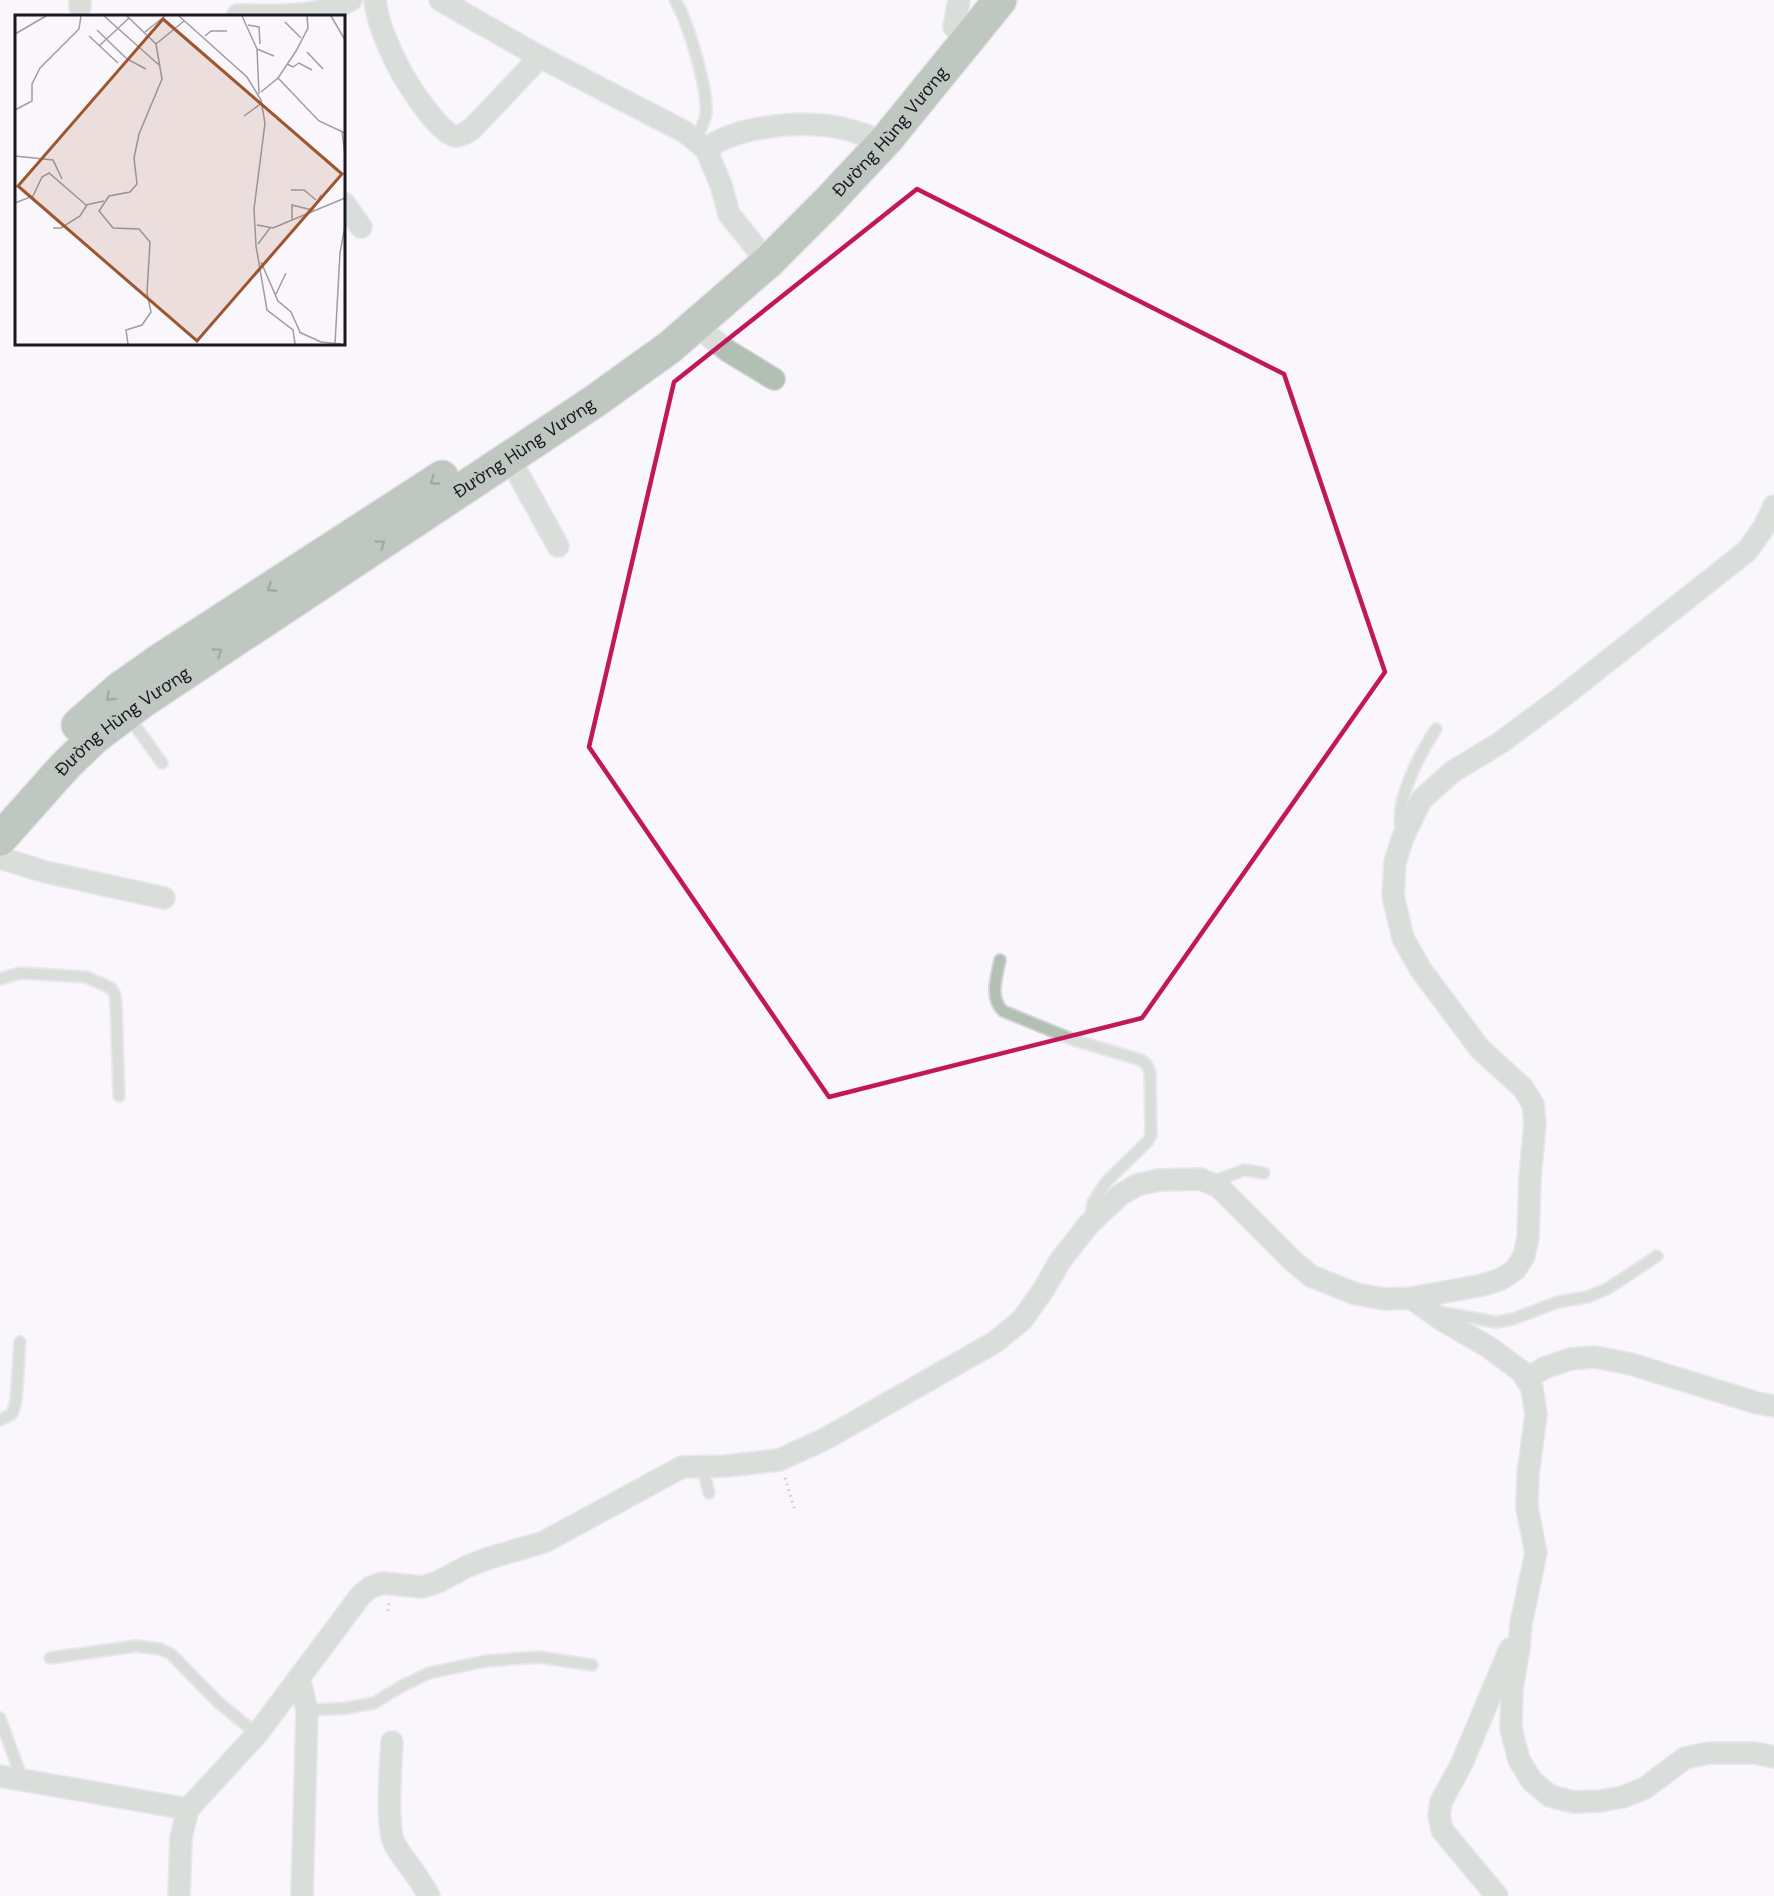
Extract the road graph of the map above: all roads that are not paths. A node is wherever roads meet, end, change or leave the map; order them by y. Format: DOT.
graph roads {
  1 [pos="351,0"];
  2 [pos="375,0"];
  3 [pos="440,0"];
  4 [pos="675,0"];
  5 [pos="977,0"];
  6 [pos="1000,0"];
  7 [pos="296,15"];
  8 [pos="952,32"];
  9 [pos="540,57"];
  10 [pos="866,135"];
  11 [pos="701,144"];
  12 [pos="345,203"];
  13 [pos="361,227"];
  14 [pos="762,255"];
  15 [pos="696,326"];
  16 [pos="774,379"];
  17 [pos="510,459"];
  18 [pos="1774,506"];
  19 [pos="558,546"];
  20 [pos="126,714"];
  21 [pos="1436,729"];
  22 [pos="162,763"];
  23 [pos="0,806"];
  24 [pos="1403,837"];
  25 [pos="0,839"];
  26 [pos="0,858"];
  27 [pos="164,898"];
  28 [pos="1000,960"];
  29 [pos="0,979"];
  30 [pos="119,1096"];
  31 [pos="1264,1173"];
  32 [pos="1210,1183"];
  33 [pos="1089,1224"];
  34 [pos="1657,1256"];
  35 [pos="1419,1304"];
  36 [pos="20,1342"];
  37 [pos="1526,1379"];
  38 [pos="1774,1406"];
  39 [pos="0,1420"];
  40 [pos="702,1466"];
  41 [pos="709,1493"];
  42 [pos="1521,1623"];
  43 [pos="50,1658"];
  44 [pos="592,1665"];
  45 [pos="298,1678"];
  46 [pos="307,1710"];
  47 [pos="0,1718"];
  48 [pos="258,1734"];
  49 [pos="392,1742"];
  50 [pos="1774,1757"];
  51 [pos="0,1776"];
  52 [pos="22,1779"];
  53 [pos="188,1809"];
  54 [pos="179,1896"];
  55 [pos="302,1896"];
  56 [pos="429,1896"];
  57 [pos="1497,1896"];
  1 -- 7 [label="street"];
  2 -- 9 [label="street"];
  3 -- 9 [label="street"];
  4 -- 11 [label="lane"];
  5 -- 8 [label="main road, Đường Hùng Vương"];
  6 -- 8 [label="main road, Đường Hùng Vương"];
  8 -- 10 [label="main road, Đường Hùng Vương"];
  8 -- 14 [label="main road, Đường Hùng Vương"];
  9 -- 11 [label="street"];
  10 -- 11 [label="street"];
  10 -- 14 [label="main road, Đường Hùng Vương"];
  11 -- 14 [label="street"];
  12 -- 13 [label="street"];
  14 -- 15 [label="main road, Đường Hùng Vương"];
  14 -- 23 [label="main road, Đường Hùng Vương, one-way"];
  15 -- 16 [label="street"];
  15 -- 17 [label="main road, Đường Hùng Vương"];
  17 -- 19 [label="street"];
  20 -- 17 [label="main road, Đường Hùng Vương, one-way"];
  18 -- 24 [label="street"];
  20 -- 22 [label="lane"];
  20 -- 25 [label="main road, Đường Hùng Vương"];
  21 -- 24 [label="lane"];
  24 -- 35 [label="street"];
  26 -- 27 [label="street"];
  28 -- 33 [label="lane"];
  29 -- 30 [label="lane"];
  31 -- 32 [label="lane"];
  32 -- 33 [label="street"];
  32 -- 35 [label="street"];
  33 -- 40 [label="street"];
  34 -- 35 [label="lane"];
  35 -- 37 [label="street"];
  36 -- 39 [label="lane"];
  37 -- 38 [label="street"];
  37 -- 42 [label="street"];
  40 -- 41 [label="lane"];
  40 -- 45 [label="street"];
  42 -- 50 [label="street"];
  42 -- 57 [label="street"];
  43 -- 48 [label="lane"];
  44 -- 46 [label="lane"];
  45 -- 46 [label="street"];
  45 -- 48 [label="street"];
  46 -- 55 [label="street"];
  47 -- 52 [label="lane"];
  48 -- 53 [label="street"];
  49 -- 56 [label="street"];
  51 -- 52 [label="street"];
  52 -- 53 [label="street"];
  53 -- 54 [label="street"];
}
